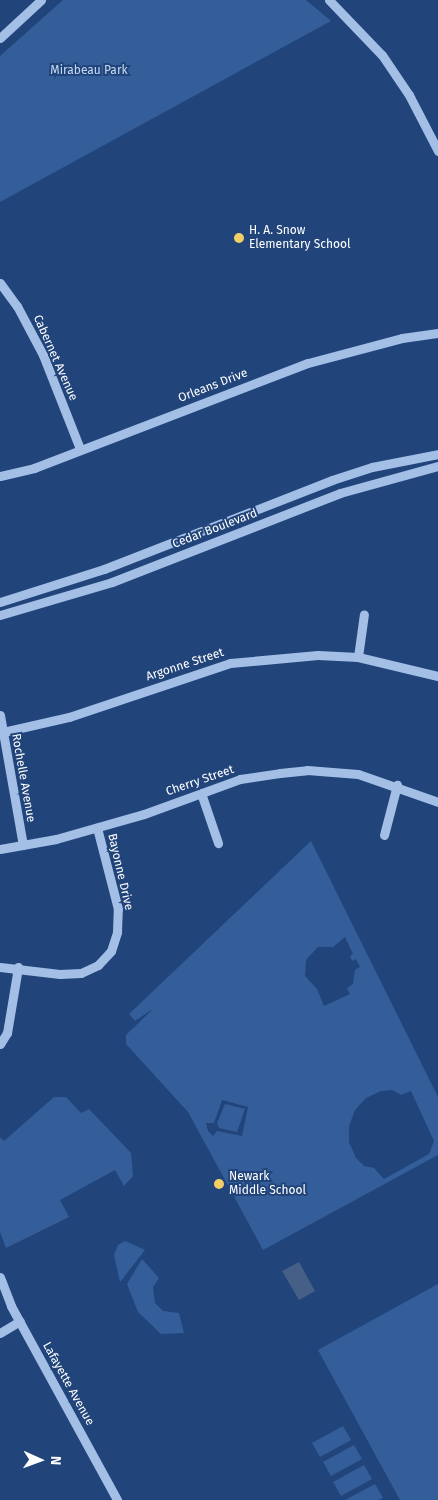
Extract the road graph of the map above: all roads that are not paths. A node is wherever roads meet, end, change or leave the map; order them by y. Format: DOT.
graph roads {
  1 [pos="41,0"];
  2 [pos="329,0"];
  3 [pos="0,38"];
  4 [pos="438,151"];
  5 [pos="0,282"];
  6 [pos="438,333"];
  7 [pos="80,449"];
  8 [pos="438,454"];
  9 [pos="438,466"];
  10 [pos="0,476"];
  11 [pos="0,602"];
  12 [pos="0,614"];
  13 [pos="364,614"];
  14 [pos="358,657"];
  15 [pos="438,676"];
  16 [pos="0,715"];
  17 [pos="3,732"];
  18 [pos="397,785"];
  19 [pos="201,793"];
  20 [pos="438,802"];
  21 [pos="97,828"];
  22 [pos="384,835"];
  23 [pos="218,843"];
  24 [pos="22,845"];
  25 [pos="0,849"];
  26 [pos="0,967"];
  27 [pos="18,967"];
  28 [pos="0,1044"];
  29 [pos="0,1278"];
  30 [pos="20,1321"];
  31 [pos="0,1333"];
  32 [pos="116,1500"];
  1 -- 3 [label="street"];
  2 -- 4 [label="street"];
  5 -- 7 [label="street, Cabernet Avenue"];
  6 -- 7 [label="street, Orleans Drive"];
  7 -- 10 [label="street, Orleans Drive"];
  8 -- 11 [label="street, Cedar Boulevard"];
  9 -- 12 [label="street, Cedar Boulevard"];
  13 -- 14 [label="street"];
  14 -- 15 [label="street, Argonne Street"];
  14 -- 17 [label="street, Argonne Street"];
  16 -- 17 [label="street, Rochelle Avenue"];
  17 -- 24 [label="street, Rochelle Avenue"];
  18 -- 19 [label="street, Cherry Street"];
  18 -- 20 [label="street, Cherry Street"];
  18 -- 22 [label="street"];
  19 -- 21 [label="street, Cherry Street"];
  19 -- 23 [label="street"];
  21 -- 24 [label="street, Cherry Street"];
  21 -- 27 [label="street, Bayonne Drive"];
  24 -- 25 [label="street, Cherry Street"];
  26 -- 27 [label="street, Bayonne Drive"];
  27 -- 28 [label="street"];
  29 -- 30 [label="street, Lafayette Avenue"];
  30 -- 31 [label="street"];
  30 -- 32 [label="street, Lafayette Avenue"];
}
